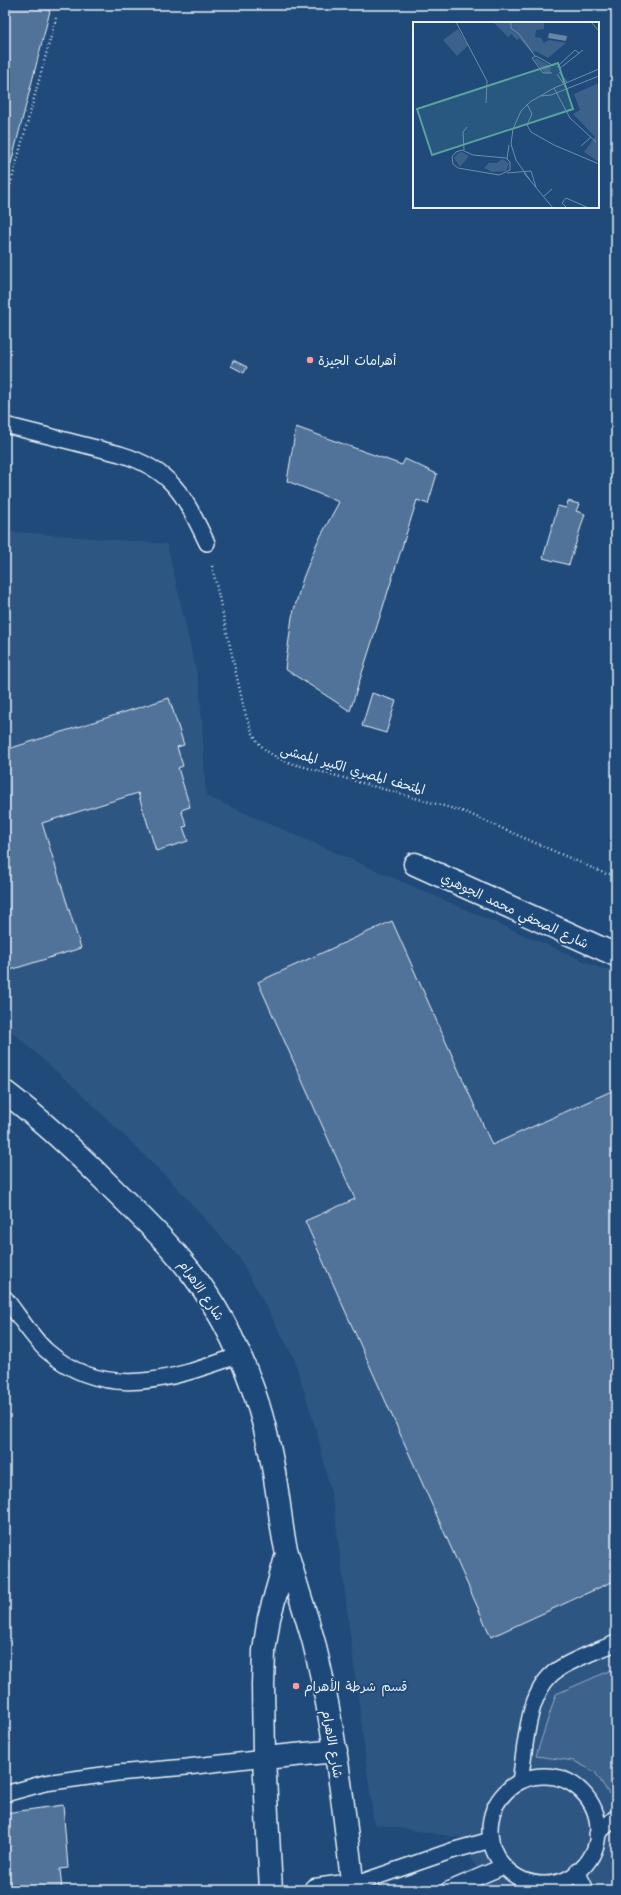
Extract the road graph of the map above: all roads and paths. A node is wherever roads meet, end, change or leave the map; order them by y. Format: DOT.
graph roads {
  1 [pos="56,18"];
  2 [pos="5,204"];
  3 [pos="5,424"];
  4 [pos="207,543"];
  5 [pos="415,864"];
  6 [pos="616,874"];
  7 [pos="616,955"];
  8 [pos="5,1092"];
  9 [pos="5,1298"];
  10 [pos="240,1355"];
  11 [pos="287,1554"];
  12 [pos="616,1643"];
  13 [pos="336,1752"];
  14 [pos="264,1758"];
  15 [pos="520,1781"];
  16 [pos="5,1794"];
  17 [pos="616,1817"];
  18 [pos="597,1834"];
  19 [pos="491,1840"];
  20 [pos="504,1866"];
  21 [pos="577,1871"];
  22 [pos="548,1887"];
  23 [pos="353,1888"];
  24 [pos="271,1890"];
  25 [pos="314,1890"];
  26 [pos="448,1890"];
  27 [pos="586,1890"];
  1 -- 2 [label="path"];
  3 -- 4 [label="lane"];
  4 -- 6 [label="path, المتحف المصري الكبير الممشى"];
  5 -- 7 [label="street, شارع الصحفي محمد الجوهري"];
  8 -- 10 [label="street, شارع الاهرام"];
  9 -- 10 [label="lane"];
  10 -- 11 [label="street, شارع الاهرام"];
  11 -- 13 [label="street, شارع الاهرام"];
  11 -- 14 [label="street, شارع الاهرام"];
  12 -- 15 [label="lane"];
  13 -- 14 [label="street"];
  13 -- 23 [label="street, شارع الاهرام"];
  14 -- 16 [label="lane"];
  14 -- 24 [label="street, شارع الاهرام"];
  15 -- 18 [label="lane"];
  15 -- 19 [label="lane"];
  17 -- 18 [label="lane"];
  18 -- 21 [label="lane"];
  19 -- 20 [label="lane"];
  19 -- 23 [label="lane"];
  20 -- 22 [label="lane"];
  20 -- 26 [label="lane"];
  21 -- 22 [label="lane"];
  21 -- 27 [label="lane"];
  23 -- 25 [label="street"];
}
